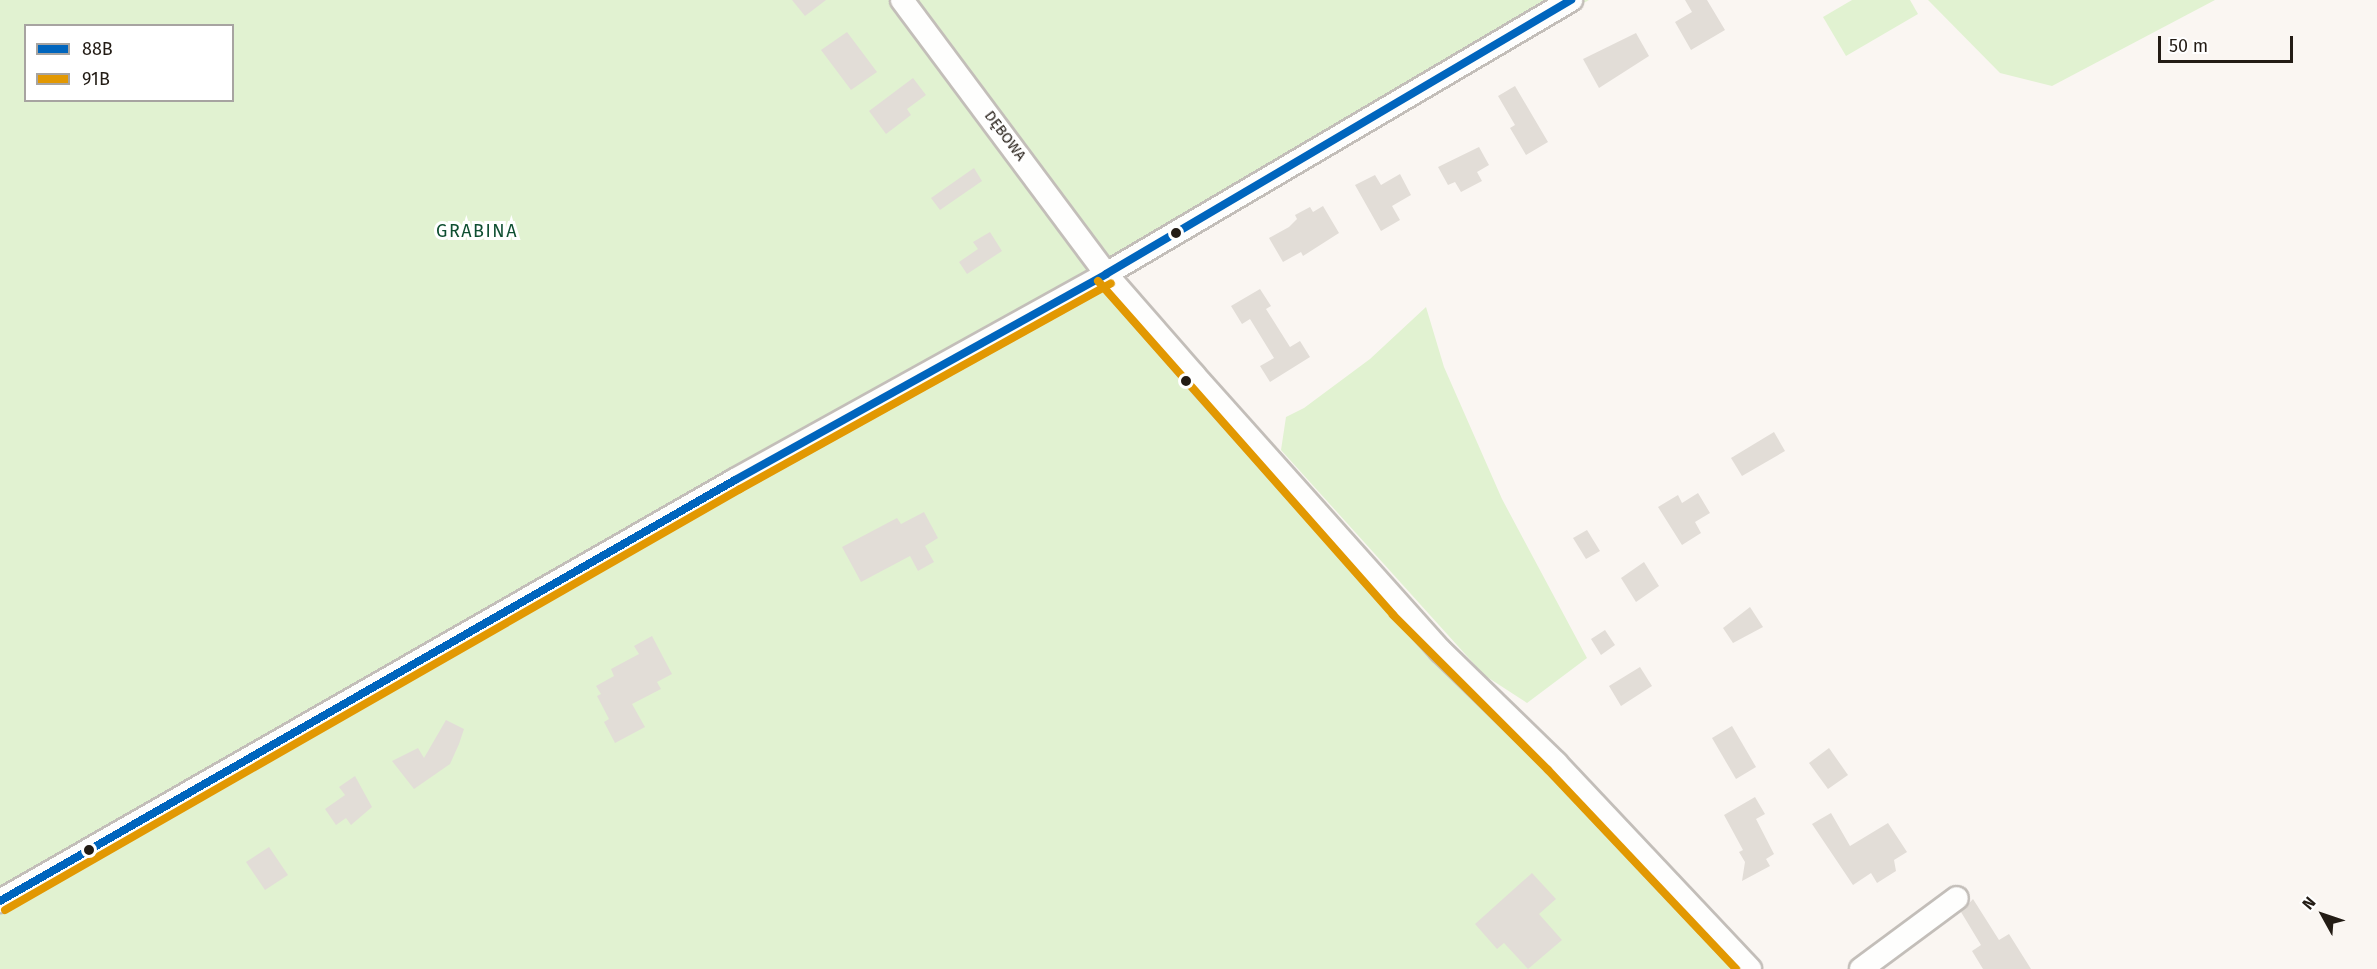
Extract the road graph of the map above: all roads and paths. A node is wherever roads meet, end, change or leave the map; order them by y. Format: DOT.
graph roads {
  1 [pos="902,0"];
  2 [pos="1571,0"];
  3 [pos="1106,274"];
  4 [pos="1957,898"];
  5 [pos="0,900"];
  6 [pos="1750,969"];
  7 [pos="1861,969"];
  1 -- 3 [label="street, DĘBOWA"];
  2 -- 3 [label="street"];
  3 -- 5 [label="street"];
  3 -- 6 [label="street, DĘBOWA"];
  4 -- 7 [label="street"];
}
